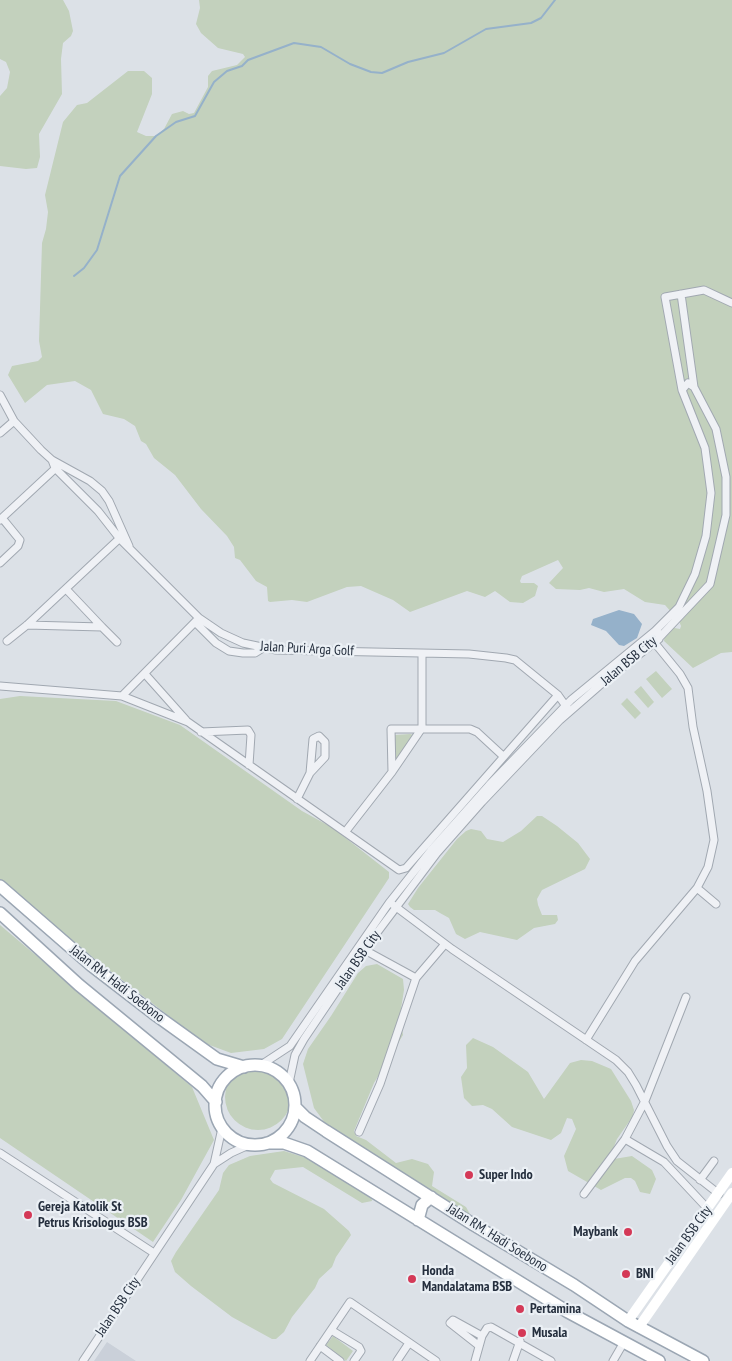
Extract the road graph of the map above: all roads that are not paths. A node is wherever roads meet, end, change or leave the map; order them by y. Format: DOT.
graph roads {
  1 [pos="681,294"];
  2 [pos="732,303"];
  3 [pos="694,387"];
  4 [pos="682,390"];
  5 [pos="0,395"];
  6 [pos="3,403"];
  7 [pos="14,421"];
  8 [pos="0,433"];
  9 [pos="58,466"];
  10 [pos="1,519"];
  11 [pos="122,537"];
  12 [pos="0,563"];
  13 [pos="66,589"];
  14 [pos="197,620"];
  15 [pos="27,625"];
  16 [pos="102,627"];
  17 [pos="656,638"];
  18 [pos="7,641"];
  19 [pos="117,642"];
  20 [pos="263,648"];
  21 [pos="422,654"];
  22 [pos="145,674"];
  23 [pos="0,686"];
  24 [pos="549,690"];
  25 [pos="558,695"];
  26 [pos="122,696"];
  27 [pos="551,702"];
  28 [pos="568,708"];
  29 [pos="559,717"];
  30 [pos="188,722"];
  31 [pos="422,728"];
  32 [pos="201,732"];
  33 [pos="503,756"];
  34 [pos="249,766"];
  35 [pos="392,772"];
  36 [pos="310,773"];
  37 [pos="297,799"];
  38 [pos="346,831"];
  39 [pos="0,886"];
  40 [pos="697,888"];
  41 [pos="716,904"];
  42 [pos="392,905"];
  43 [pos="0,913"];
  44 [pos="445,944"];
  45 [pos="361,948"];
  46 [pos="416,978"];
  47 [pos="686,998"];
  48 [pos="586,1040"];
  49 [pos="261,1065"];
  50 [pos="244,1067"];
  51 [pos="289,1083"];
  52 [pos="645,1101"];
  53 [pos="216,1102"];
  54 [pos="295,1107"];
  55 [pos="222,1128"];
  56 [pos="359,1132"];
  57 [pos="626,1139"];
  58 [pos="267,1143"];
  59 [pos="252,1144"];
  60 [pos="0,1153"];
  61 [pos="714,1161"];
  62 [pos="214,1164"];
  63 [pos="732,1174"];
  64 [pos="700,1180"];
  65 [pos="732,1193"];
  66 [pos="584,1194"];
  67 [pos="718,1194"];
  68 [pos="431,1197"];
  69 [pos="708,1208"];
  70 [pos="418,1220"];
  71 [pos="682,1245"];
  72 [pos="692,1251"];
  73 [pos="154,1253"];
  74 [pos="628,1321"];
  75 [pos="639,1327"];
  76 [pos="332,1330"];
  77 [pos="482,1336"];
  78 [pos="520,1341"];
  79 [pos="624,1342"];
  80 [pos="409,1343"];
  81 [pos="478,1345"];
  82 [pos="320,1346"];
  83 [pos="82,1361"];
  84 [pos="310,1361"];
  85 [pos="340,1361"];
  86 [pos="354,1361"];
  87 [pos="397,1361"];
  88 [pos="436,1361"];
  89 [pos="475,1361"];
  90 [pos="513,1361"];
  91 [pos="551,1361"];
  92 [pos="613,1361"];
  93 [pos="659,1361"];
  94 [pos="703,1361"];
  1 -- 2 [label="street"];
  1 -- 3 [label="street"];
  1 -- 4 [label="street"];
  3 -- 4 [label="street"];
  3 -- 17 [label="street"];
  4 -- 17 [label="street"];
  5 -- 6 [label="street, Jalan Puri Arga Golf"];
  6 -- 7 [label="street, Jalan Puri Arga Golf"];
  7 -- 8 [label="street"];
  7 -- 9 [label="street, Jalan Puri Arga Golf"];
  9 -- 10 [label="street"];
  9 -- 11 [label="street, Jalan Puri Arga Golf"];
  9 -- 11 [label="street, Jalan Puri Arga Golf"];
  10 -- 12 [label="street"];
  11 -- 13 [label="street"];
  11 -- 14 [label="street, Jalan Puri Arga Golf"];
  13 -- 15 [label="street"];
  13 -- 16 [label="street"];
  14 -- 20 [label="street, Jalan Puri Arga Golf"];
  14 -- 20 [label="street"];
  14 -- 22 [label="street"];
  15 -- 16 [label="street"];
  15 -- 18 [label="street"];
  16 -- 19 [label="street"];
  17 -- 28 [label="street, Jalan BSB City"];
  17 -- 28 [label="street, Jalan BSB City"];
  17 -- 40 [label="street"];
  20 -- 21 [label="street, Jalan Puri Arga Golf"];
  21 -- 24 [label="street, Jalan Puri Arga Golf"];
  21 -- 31 [label="street"];
  22 -- 26 [label="street"];
  22 -- 30 [label="street"];
  23 -- 26 [label="street"];
  24 -- 25 [label="street, Jalan Puri Arga Golf"];
  24 -- 27 [label="street"];
  25 -- 27 [label="street"];
  25 -- 28 [label="street, Jalan Puri Arga Golf"];
  26 -- 30 [label="street"];
  27 -- 29 [label="street"];
  27 -- 33 [label="street"];
  28 -- 29 [label="street, Jalan BSB City"];
  29 -- 42 [label="street, Jalan BSB City"];
  30 -- 32 [label="street"];
  31 -- 33 [label="street"];
  31 -- 35 [label="street"];
  31 -- 35 [label="street"];
  32 -- 34 [label="street"];
  32 -- 34 [label="street"];
  33 -- 38 [label="street"];
  34 -- 37 [label="street"];
  35 -- 38 [label="street"];
  36 -- 36 [label="street"];
  36 -- 37 [label="street"];
  37 -- 38 [label="street"];
  39 -- 50 [label="main road, Jalan RM. Hadi Soebono"];
  40 -- 41 [label="street"];
  40 -- 48 [label="street"];
  42 -- 44 [label="street"];
  42 -- 45 [label="street, Jalan BSB City"];
  43 -- 53 [label="main road, Jalan RM. Hadi Soebono"];
  44 -- 46 [label="street"];
  44 -- 48 [label="street"];
  45 -- 46 [label="street"];
  45 -- 49 [label="street, Jalan BSB City"];
  45 -- 51 [label="street, Jalan BSB City"];
  46 -- 56 [label="street"];
  47 -- 52 [label="street"];
  48 -- 52 [label="street"];
  49 -- 50 [label="main road, Jalan RM. Hadi Soebono"];
  49 -- 51 [label="main road"];
  50 -- 53 [label="main road, Jalan RM. Hadi Soebono"];
  51 -- 54 [label="main road"];
  52 -- 57 [label="street"];
  52 -- 64 [label="street"];
  53 -- 55 [label="main road"];
  54 -- 58 [label="main road"];
  54 -- 68 [label="main road, Jalan RM. Hadi Soebono"];
  55 -- 59 [label="main road, Jalan RM. Hadi Soebono"];
  55 -- 62 [label="street, Jalan BSB City"];
  57 -- 66 [label="street"];
  57 -- 69 [label="street"];
  58 -- 59 [label="main road, Jalan RM. Hadi Soebono"];
  58 -- 70 [label="main road, Jalan RM. Hadi Soebono"];
  59 -- 62 [label="street, Jalan BSB City"];
  60 -- 73 [label="street"];
  61 -- 64 [label="street"];
  62 -- 73 [label="street, Jalan BSB City"];
  63 -- 67 [label="street, Jalan BSB City"];
  64 -- 67 [label="street"];
  65 -- 72 [label="street, Jalan BSB City"];
  67 -- 69 [label="street, Jalan BSB City"];
  68 -- 70 [label="main road"];
  68 -- 74 [label="main road, Jalan RM. Hadi Soebono"];
  69 -- 71 [label="street, Jalan BSB City"];
  70 -- 79 [label="main road, Jalan RM. Hadi Soebono"];
  71 -- 72 [label="street"];
  71 -- 74 [label="street, Jalan BSB City"];
  72 -- 75 [label="street, Jalan BSB City"];
  73 -- 83 [label="street, Jalan BSB City"];
  74 -- 75 [label="main road, Jalan RM. Hadi Soebono"];
  75 -- 94 [label="main road, Jalan RM. Hadi Soebono"];
  76 -- 80 [label="street"];
  76 -- 82 [label="street"];
  76 -- 86 [label="street"];
  77 -- 78 [label="street"];
  77 -- 81 [label="street"];
  77 -- 81 [label="street"];
  78 -- 90 [label="street"];
  78 -- 91 [label="street"];
  79 -- 92 [label="street"];
  79 -- 93 [label="main road, Jalan RM. Hadi Soebono"];
  80 -- 87 [label="street"];
  80 -- 88 [label="street"];
  81 -- 89 [label="street"];
  82 -- 84 [label="street"];
  82 -- 85 [label="street"];
}
